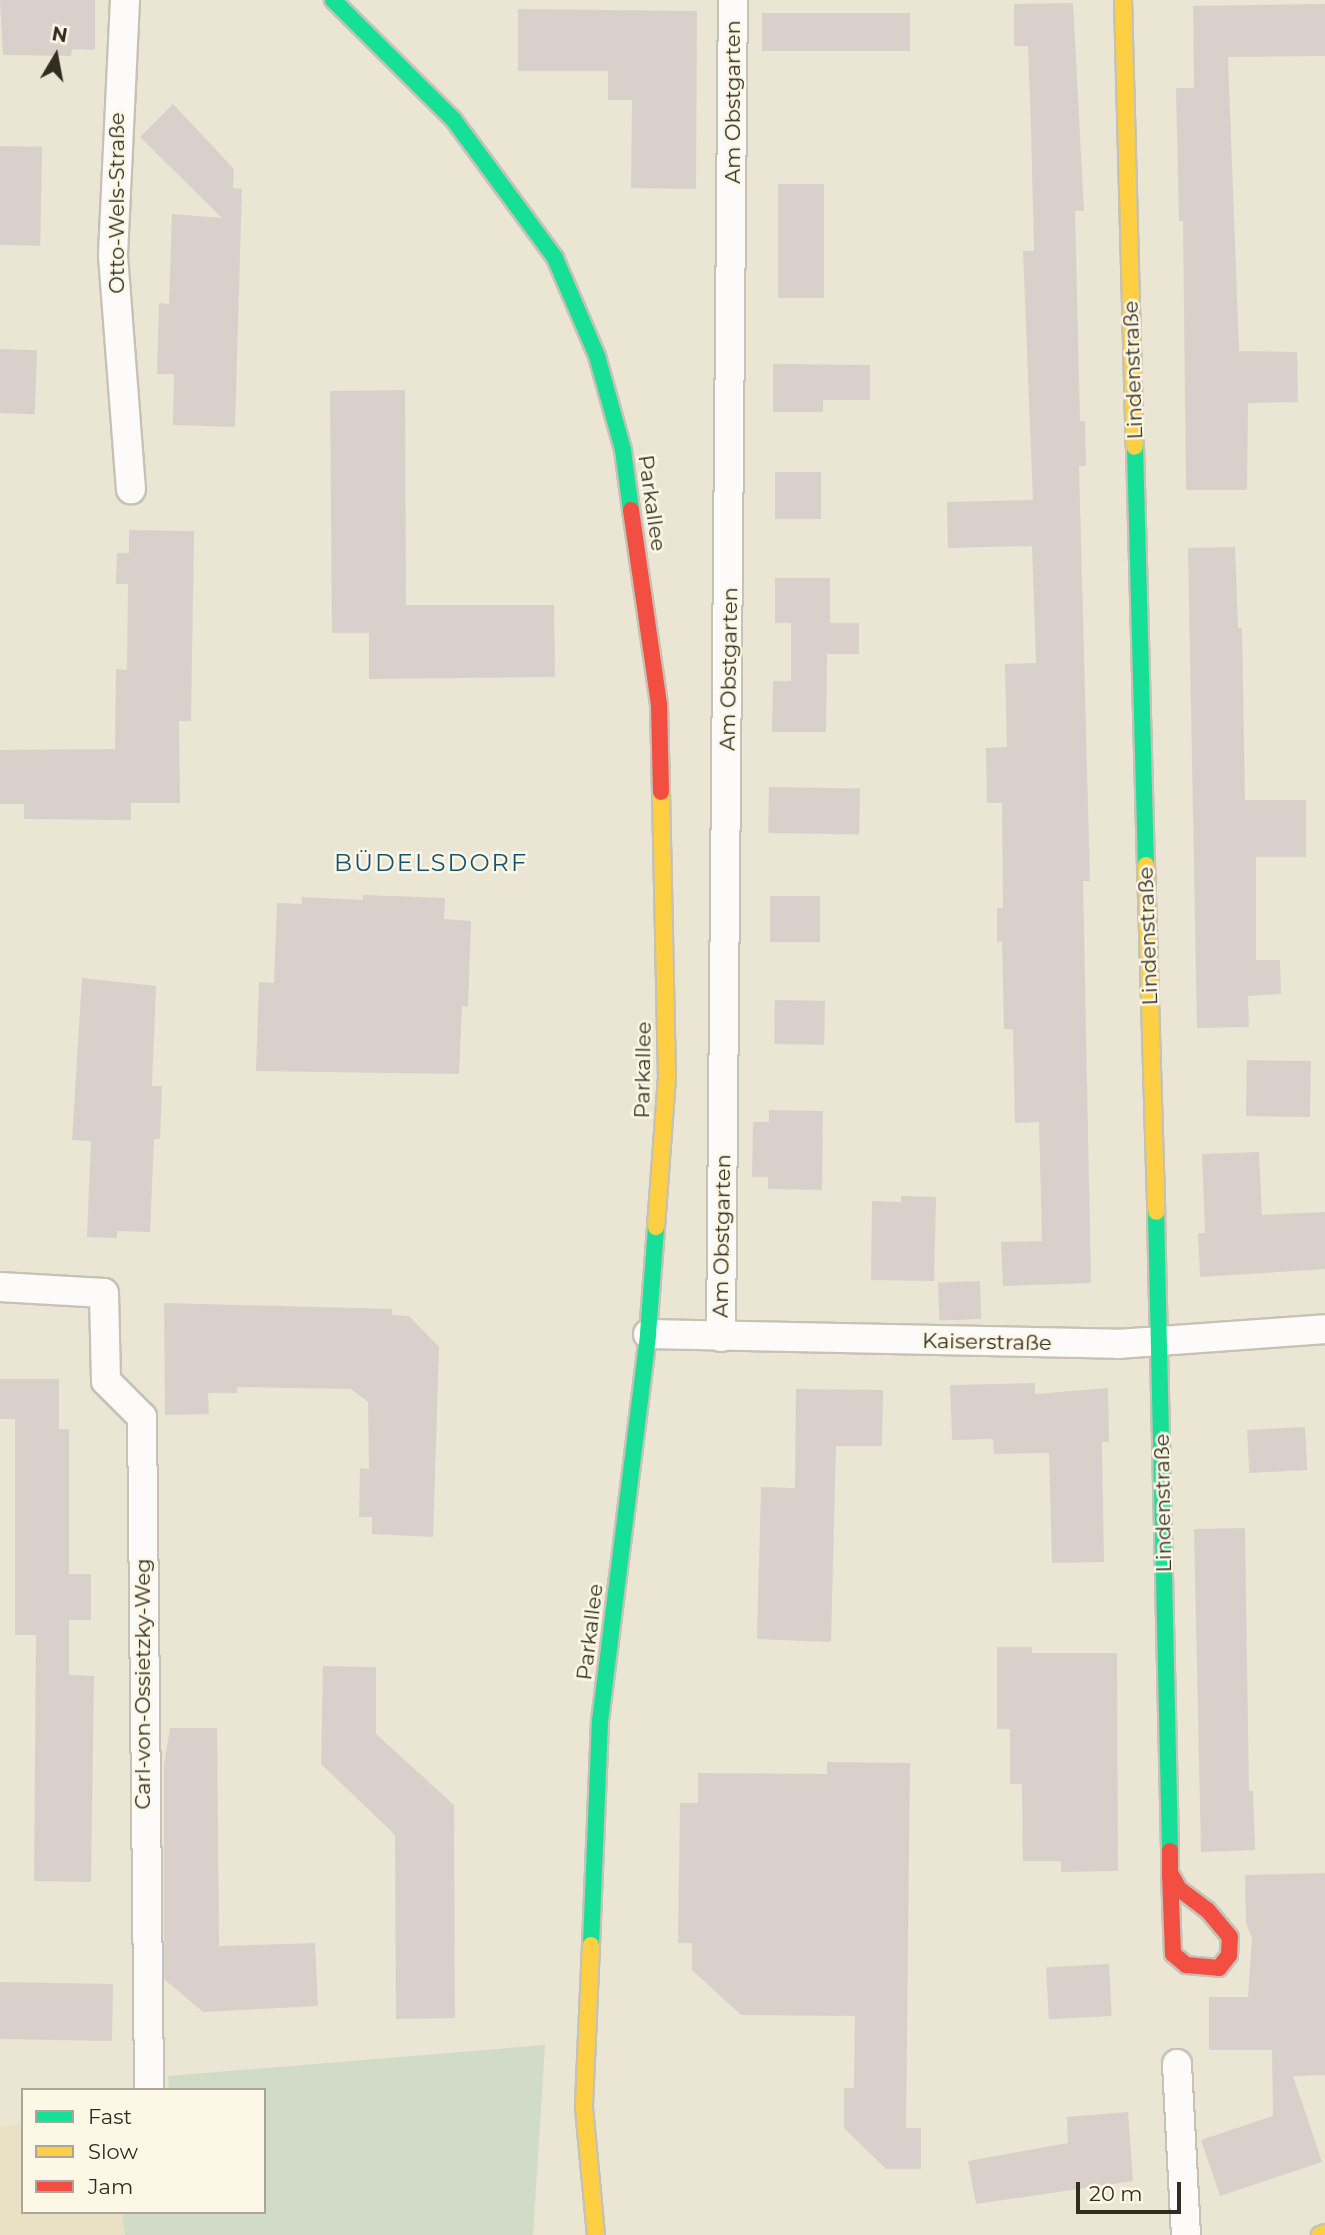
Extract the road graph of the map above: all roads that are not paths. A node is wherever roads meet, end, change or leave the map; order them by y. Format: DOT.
graph roads {
  1 [pos="125,0"];
  2 [pos="333,0"];
  3 [pos="733,0"];
  4 [pos="1123,0"];
  5 [pos="131,489"];
  6 [pos="0,1287"];
  7 [pos="1325,1329"];
  8 [pos="648,1334"];
  9 [pos="721,1337"];
  10 [pos="1159,1339"];
  11 [pos="1170,1873"];
  12 [pos="1177,2064"];
  13 [pos="149,2088"];
  14 [pos="1325,2233"];
  15 [pos="596,2235"];
  16 [pos="1186,2235"];
  17 [pos="1320,2235"];
  1 -- 5 [label="street, Otto-Wels-Straße"];
  2 -- 8 [label="street, Parkallee"];
  3 -- 9 [label="street, Am Obstgarten"];
  4 -- 10 [label="street, Lindenstraße"];
  6 -- 13 [label="street, Carl-von-Ossietzky-Weg"];
  7 -- 10 [label="street, Kaiserstraße"];
  8 -- 9 [label="street, Kaiserstraße"];
  8 -- 15 [label="street, Parkallee"];
  9 -- 10 [label="street, Kaiserstraße"];
  10 -- 11 [label="street, Lindenstraße"];
  11 -- 11 [label="street, Lindenstraße"];
  12 -- 16 [label="street"];
  14 -- 17 [label="street"];
}
